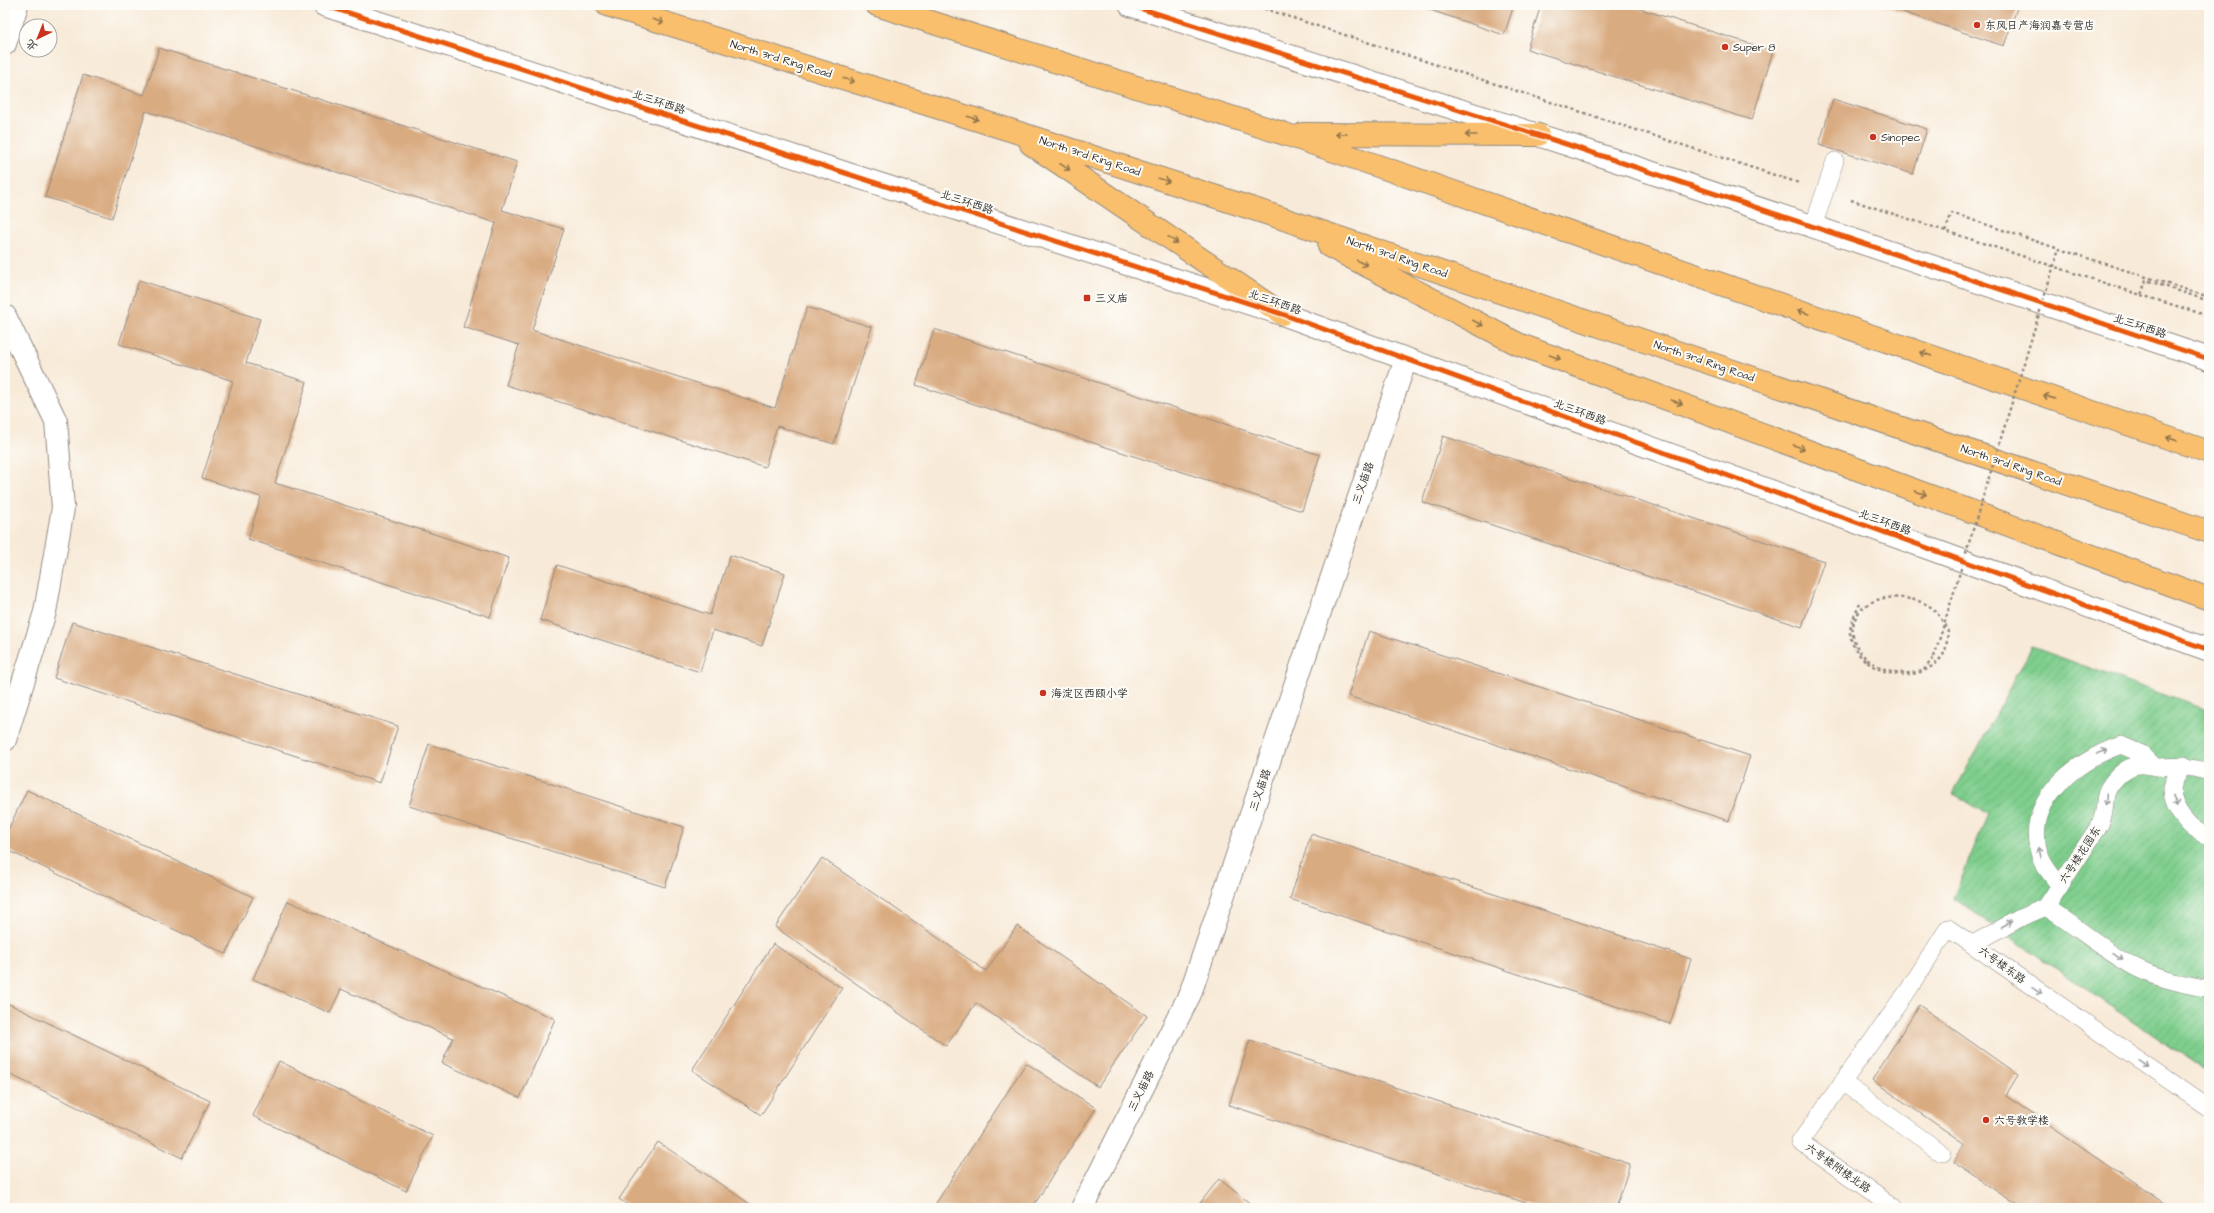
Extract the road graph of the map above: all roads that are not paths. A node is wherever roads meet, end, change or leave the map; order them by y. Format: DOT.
graph roads {
  1 [pos="17,5"];
  2 [pos="324,5"];
  3 [pos="607,5"];
  4 [pos="877,5"];
  5 [pos="1130,5"];
  6 [pos="5,44"];
  7 [pos="1010,130"];
  8 [pos="1285,134"];
  9 [pos="1538,135"];
  10 [pos="1835,161"];
  11 [pos="1266,213"];
  12 [pos="1813,227"];
  13 [pos="1282,314"];
  14 [pos="5,316"];
  15 [pos="1406,359"];
  16 [pos="2209,359"];
  17 [pos="2209,452"];
  18 [pos="2209,532"];
  19 [pos="2209,599"];
  20 [pos="2209,650"];
  21 [pos="5,740"];
  22 [pos="2184,765"];
  23 [pos="2155,767"];
  24 [pos="2209,772"];
  25 [pos="2209,836"];
  26 [pos="2060,886"];
  27 [pos="2046,907"];
  28 [pos="1973,944"];
  29 [pos="2209,989"];
  30 [pos="1842,1082"];
  31 [pos="2209,1108"];
  32 [pos="1800,1142"];
  33 [pos="1942,1152"];
  34 [pos="1082,1208"];
  35 [pos="1895,1208"];
  1 -- 6 [label="street"];
  2 -- 13 [label="street, 北三环西路"];
  3 -- 7 [label="highway, North 3rd Ring Road, one-way"];
  4 -- 8 [label="highway"];
  5 -- 9 [label="street, 北三环西路"];
  7 -- 11 [label="highway, North 3rd Ring Road, one-way"];
  7 -- 13 [label="highway, one-way"];
  9 -- 8 [label="highway, one-way"];
  17 -- 8 [label="highway, one-way"];
  9 -- 12 [label="street, 北三环西路"];
  10 -- 12 [label="lane"];
  11 -- 18 [label="highway, North 3rd Ring Road"];
  11 -- 19 [label="highway, one-way"];
  12 -- 16 [label="street, 北三环西路"];
  13 -- 15 [label="street, 北三环西路"];
  14 -- 21 [label="street"];
  15 -- 20 [label="street, 北三环西路"];
  15 -- 34 [label="street, 三义庙路"];
  22 -- 23 [label="lane, 六号楼花园东"];
  22 -- 24 [label="lane, 六号楼花园东"];
  22 -- 25 [label="lane, one-way"];
  23 -- 26 [label="lane, 六号楼花园东, one-way"];
  26 -- 23 [label="lane, one-way"];
  26 -- 27 [label="lane, 六号楼花园东"];
  28 -- 27 [label="lane, one-way"];
  27 -- 29 [label="lane, one-way"];
  28 -- 30 [label="lane, 六号楼东路"];
  28 -- 31 [label="lane, 六号楼东路, one-way"];
  30 -- 32 [label="lane, 六号楼东路"];
  30 -- 33 [label="lane"];
  32 -- 35 [label="lane, 六号楼附楼北路"];
}
